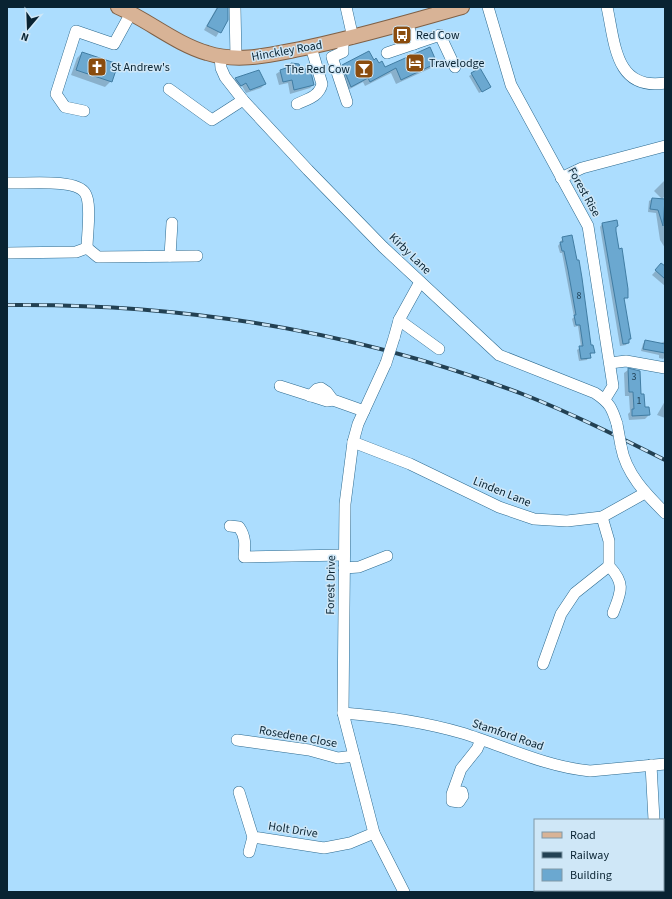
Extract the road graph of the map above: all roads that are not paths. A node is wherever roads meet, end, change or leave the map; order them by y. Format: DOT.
graph roads {
  1 [pos="118,7"];
  2 [pos="235,7"];
  3 [pos="346,7"];
  4 [pos="461,7"];
  5 [pos="488,7"];
  6 [pos="607,7"];
  7 [pos="131,13"];
  8 [pos="407,22"];
  9 [pos="348,39"];
  10 [pos="414,44"];
  11 [pos="312,47"];
  12 [pos="387,54"];
  13 [pos="220,56"];
  14 [pos="236,58"];
  15 [pos="455,67"];
  16 [pos="665,83"];
  17 [pos="169,88"];
  18 [pos="243,100"];
  19 [pos="347,102"];
  20 [pos="297,104"];
  21 [pos="84,111"];
  22 [pos="665,146"];
  23 [pos="561,178"];
  24 [pos="7,183"];
  25 [pos="175,230"];
  26 [pos="87,248"];
  27 [pos="7,254"];
  28 [pos="170,256"];
  29 [pos="197,256"];
  30 [pos="420,282"];
  31 [pos="399,320"];
  32 [pos="439,349"];
  33 [pos="610,363"];
  34 [pos="665,368"];
  35 [pos="280,386"];
  36 [pos="605,399"];
  37 [pos="364,411"];
  38 [pos="353,442"];
  39 [pos="645,493"];
  40 [pos="665,513"];
  41 [pos="602,517"];
  42 [pos="230,526"];
  43 [pos="344,555"];
  44 [pos="387,556"];
  45 [pos="609,566"];
  46 [pos="344,568"];
  47 [pos="613,613"];
  48 [pos="543,664"];
  49 [pos="342,713"];
  50 [pos="237,740"];
  51 [pos="481,740"];
  52 [pos="354,756"];
  53 [pos="665,764"];
  54 [pos="651,765"];
  55 [pos="453,790"];
  56 [pos="239,792"];
  57 [pos="654,819"];
  58 [pos="374,833"];
  59 [pos="253,837"];
  60 [pos="249,852"];
  61 [pos="404,892"];
  1 -- 7 [label="main road, Hinckley Road"];
  2 -- 14 [label="street"];
  3 -- 9 [label="street"];
  4 -- 8 [label="main road, Hinckley Road"];
  5 -- 23 [label="street, Forest Rise"];
  6 -- 16 [label="street"];
  7 -- 13 [label="main road, Hinckley Road"];
  7 -- 21 [label="street"];
  8 -- 9 [label="main road, Hinckley Road"];
  8 -- 10 [label="street"];
  9 -- 11 [label="main road, Hinckley Road"];
  9 -- 19 [label="street"];
  10 -- 12 [label="street"];
  10 -- 15 [label="street"];
  11 -- 14 [label="main road, Hinckley Road"];
  11 -- 20 [label="street"];
  13 -- 14 [label="main road, Hinckley Road"];
  13 -- 18 [label="street, Kirby Lane"];
  17 -- 18 [label="street"];
  18 -- 30 [label="street, Kirby Lane"];
  22 -- 23 [label="street"];
  23 -- 33 [label="street, Forest Rise"];
  24 -- 26 [label="street"];
  25 -- 28 [label="street"];
  26 -- 27 [label="street"];
  26 -- 28 [label="street"];
  28 -- 29 [label="street"];
  30 -- 31 [label="street, Forest Drive"];
  30 -- 36 [label="street, Kirby Lane"];
  31 -- 32 [label="street"];
  31 -- 37 [label="street, Forest Drive, bridge"];
  33 -- 34 [label="street"];
  33 -- 36 [label="street, Forest Rise"];
  35 -- 37 [label="street"];
  36 -- 39 [label="street, bridge"];
  37 -- 38 [label="street, Forest Drive"];
  38 -- 41 [label="street, Linden Lane"];
  38 -- 43 [label="street, Forest Drive"];
  39 -- 40 [label="street"];
  39 -- 41 [label="street, Linden Lane"];
  41 -- 45 [label="street"];
  42 -- 43 [label="street"];
  43 -- 46 [label="street, Forest Drive"];
  44 -- 46 [label="street"];
  45 -- 47 [label="street"];
  45 -- 48 [label="street"];
  46 -- 49 [label="street, Forest Drive"];
  49 -- 51 [label="street, Stamford Road"];
  49 -- 52 [label="street, Forest Drive"];
  50 -- 52 [label="street, Rosedene Close"];
  51 -- 54 [label="street, Stamford Road"];
  51 -- 55 [label="street"];
  52 -- 58 [label="street, Forest Drive"];
  53 -- 54 [label="street, Stamford Road"];
  54 -- 57 [label="street"];
  56 -- 59 [label="street, Holt Drive"];
  58 -- 59 [label="street, Holt Drive"];
  58 -- 61 [label="street, Forest Drive"];
  59 -- 60 [label="street, Holt Drive"];
}
